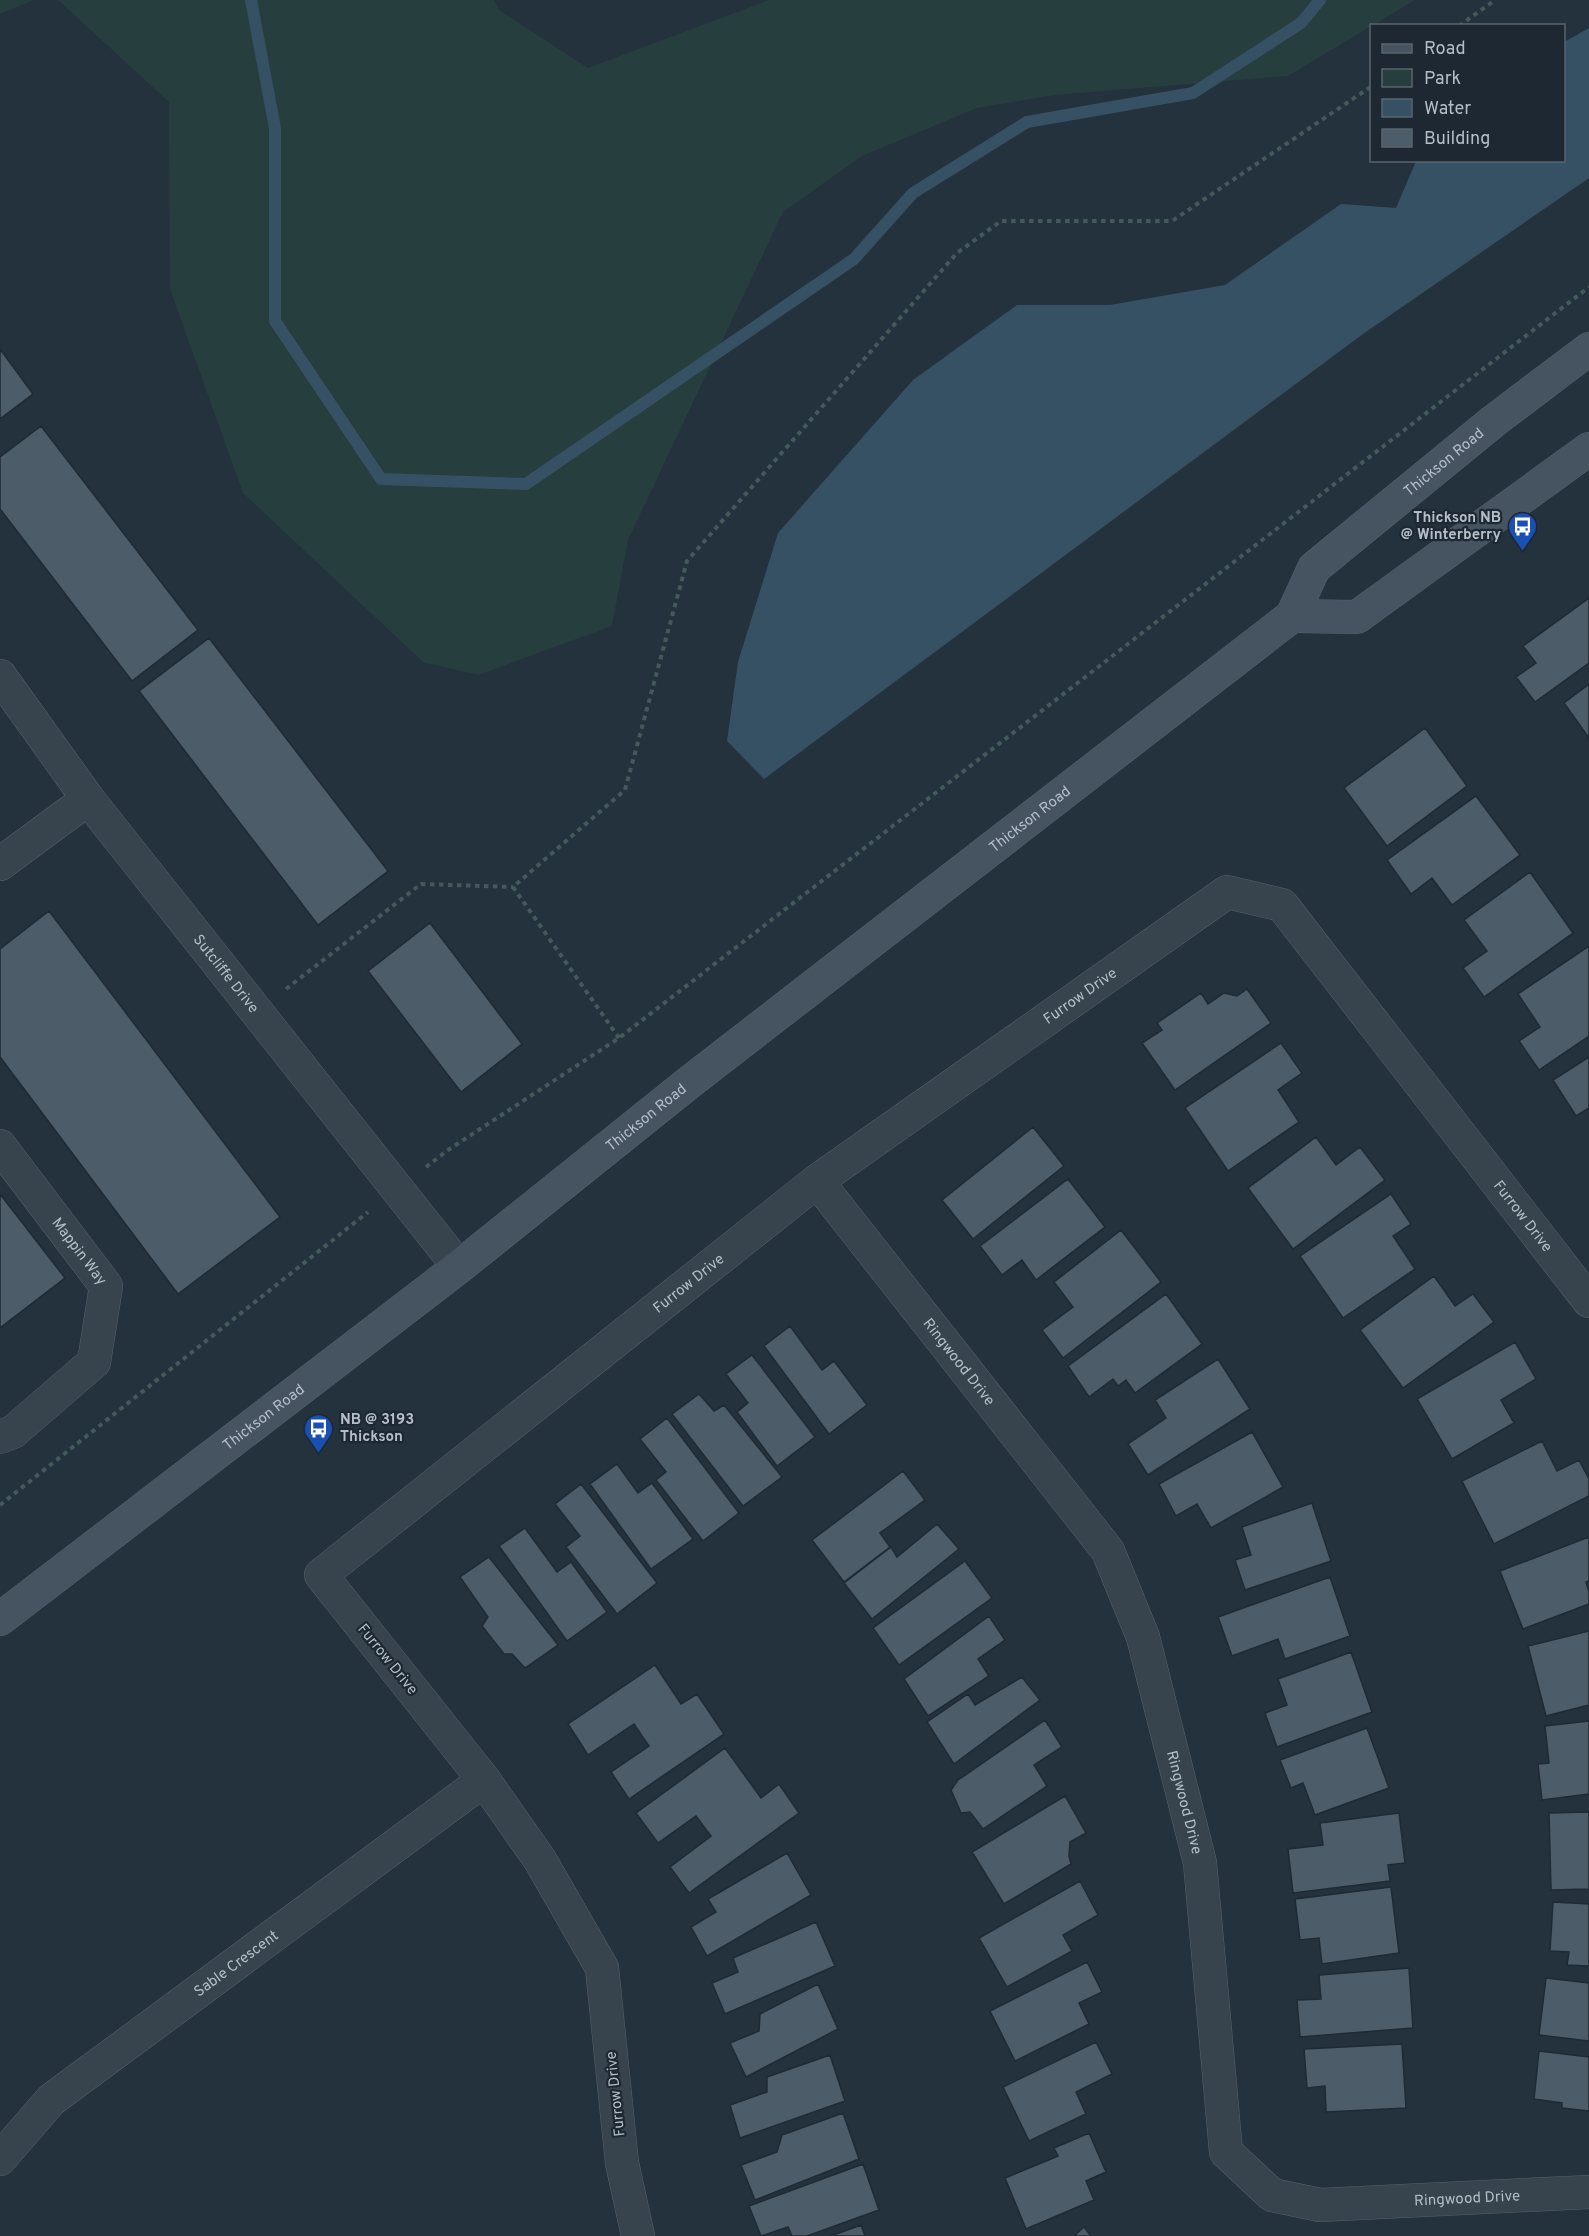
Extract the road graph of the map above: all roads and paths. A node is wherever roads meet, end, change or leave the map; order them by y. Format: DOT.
graph roads {
  1 [pos="1495,0"];
  2 [pos="1462,24"];
  3 [pos="1370,88"];
  4 [pos="1589,286"];
  5 [pos="1588,351"];
  6 [pos="1589,449"];
  7 [pos="1292,616"];
  8 [pos="0,676"];
  9 [pos="88,799"];
  10 [pos="0,864"];
  11 [pos="513,887"];
  12 [pos="257,1011"];
  13 [pos="619,1038"];
  14 [pos="0,1146"];
  15 [pos="448,1150"];
  16 [pos="817,1181"];
  17 [pos="353,1224"];
  18 [pos="459,1267"];
  19 [pos="1589,1301"];
  20 [pos="0,1437"];
  21 [pos="0,1505"];
  22 [pos="0,1619"];
  23 [pos="484,1780"];
  24 [pos="0,2159"];
  25 [pos="1589,2192"];
  26 [pos="638,2236"];
  1 -- 2 [label="path"];
  3 -- 11 [label="path"];
  4 -- 13 [label="path"];
  5 -- 7 [label="main road, Thickson Road"];
  6 -- 7 [label="main road"];
  7 -- 18 [label="main road, Thickson Road"];
  8 -- 9 [label="street, Sutcliffe Drive"];
  9 -- 10 [label="street"];
  9 -- 12 [label="street, Sutcliffe Drive"];
  11 -- 12 [label="path"];
  11 -- 13 [label="path"];
  12 -- 18 [label="street, Sutcliffe Drive"];
  13 -- 15 [label="path"];
  14 -- 20 [label="street, Mappin Way"];
  16 -- 19 [label="street, Furrow Drive"];
  16 -- 23 [label="street, Furrow Drive"];
  16 -- 25 [label="street, Ringwood Drive"];
  17 -- 21 [label="path"];
  18 -- 22 [label="main road, Thickson Road"];
  23 -- 24 [label="street, Sable Crescent"];
  23 -- 26 [label="street, Furrow Drive"];
}
